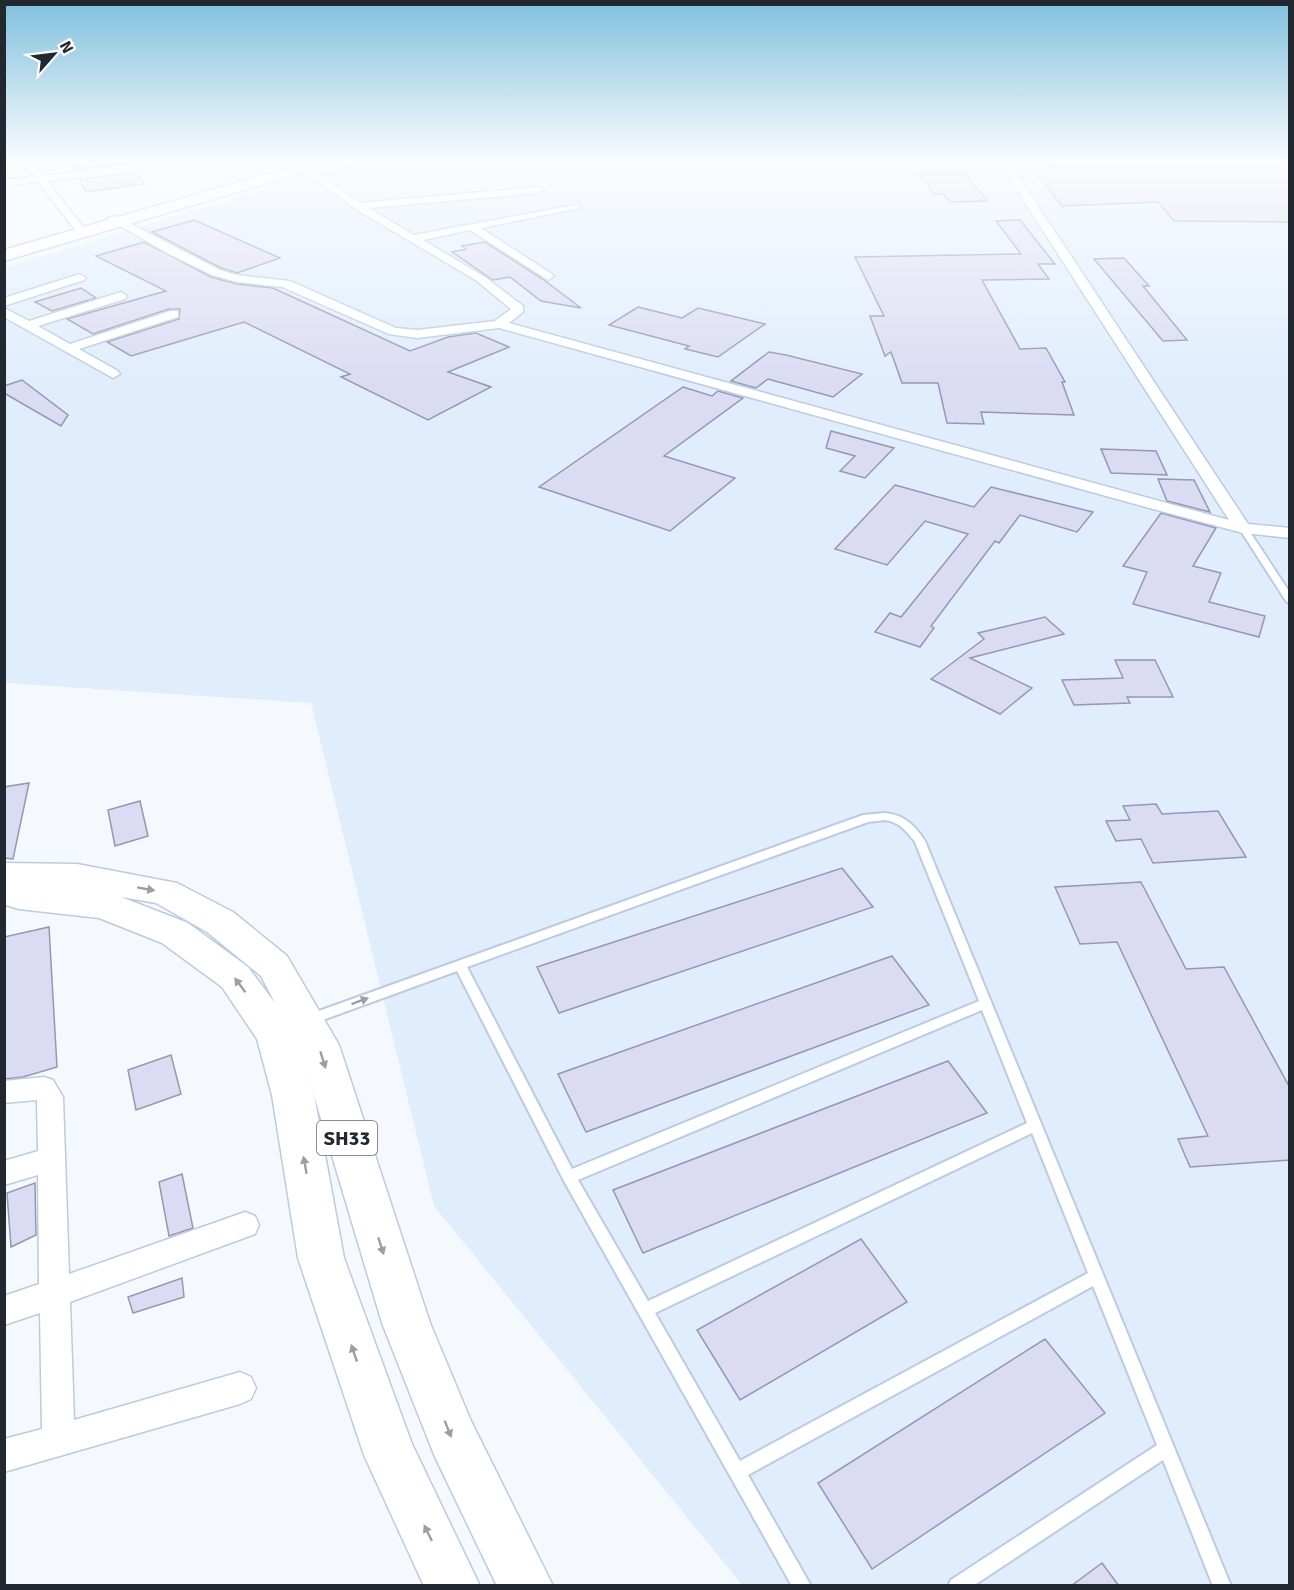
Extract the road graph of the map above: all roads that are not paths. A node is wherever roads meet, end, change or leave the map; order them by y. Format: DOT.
graph roads {
  1 [pos="61,233"];
  2 [pos="75,233"];
  3 [pos="141,233"];
  4 [pos="406,233"];
  5 [pos="439,233"];
  6 [pos="482,233"];
  7 [pos="1050,233"];
  8 [pos="414,238"];
  9 [pos="4,250"];
  10 [pos="4,256"];
  11 [pos="548,276"];
  12 [pos="80,278"];
  13 [pos="121,296"];
  14 [pos="4,302"];
  15 [pos="4,312"];
  16 [pos="174,314"];
  17 [pos="499,324"];
  18 [pos="28,325"];
  19 [pos="68,349"];
  20 [pos="113,374"];
  21 [pos="1243,528"];
  22 [pos="1290,533"];
  23 [pos="1290,602"];
  24 [pos="4,876"];
  25 [pos="4,898"];
  26 [pos="460,965"];
  27 [pos="985,1004"];
  28 [pos="290,1028"];
  29 [pos="4,1092"];
  30 [pos="1035,1126"];
  31 [pos="51,1159"];
  32 [pos="4,1173"];
  33 [pos="569,1177"];
  34 [pos="245,1225"];
  35 [pos="1095,1277"];
  36 [pos="53,1294"];
  37 [pos="645,1310"];
  38 [pos="4,1311"];
  39 [pos="240,1388"];
  40 [pos="58,1440"];
  41 [pos="1165,1449"];
  42 [pos="4,1456"];
  43 [pos="737,1472"];
  44 [pos="453,1586"];
  45 [pos="526,1586"];
  46 [pos="802,1586"];
  47 [pos="957,1586"];
  48 [pos="1222,1586"];
  1 -- 9 [label="main road"];
  2 -- 10 [label="main road"];
  3 -- 17 [label="street"];
  4 -- 8 [label="street"];
  5 -- 8 [label="street"];
  6 -- 11 [label="street"];
  7 -- 21 [label="street"];
  8 -- 17 [label="street"];
  12 -- 14 [label="street"];
  13 -- 18 [label="street"];
  15 -- 18 [label="street"];
  16 -- 19 [label="street"];
  17 -- 21 [label="street"];
  18 -- 19 [label="street"];
  19 -- 20 [label="street"];
  21 -- 22 [label="street"];
  21 -- 23 [label="lane"];
  24 -- 28 [label="main road, SH33, one-way"];
  28 -- 25 [label="main road, SH33, one-way"];
  26 -- 27 [label="lane"];
  28 -- 26 [label="lane, one-way"];
  26 -- 33 [label="lane"];
  27 -- 30 [label="lane"];
  27 -- 33 [label="lane"];
  44 -- 28 [label="main road, SH33, one-way"];
  28 -- 45 [label="main road, SH33, one-way"];
  29 -- 31 [label="street"];
  30 -- 35 [label="lane"];
  30 -- 37 [label="lane"];
  31 -- 32 [label="street"];
  31 -- 36 [label="street"];
  33 -- 37 [label="lane"];
  34 -- 36 [label="street"];
  35 -- 41 [label="lane"];
  35 -- 43 [label="lane"];
  36 -- 38 [label="street"];
  36 -- 40 [label="street"];
  37 -- 43 [label="lane"];
  39 -- 40 [label="street"];
  40 -- 42 [label="street"];
  41 -- 47 [label="lane"];
  41 -- 48 [label="lane"];
  43 -- 46 [label="lane"];
}
